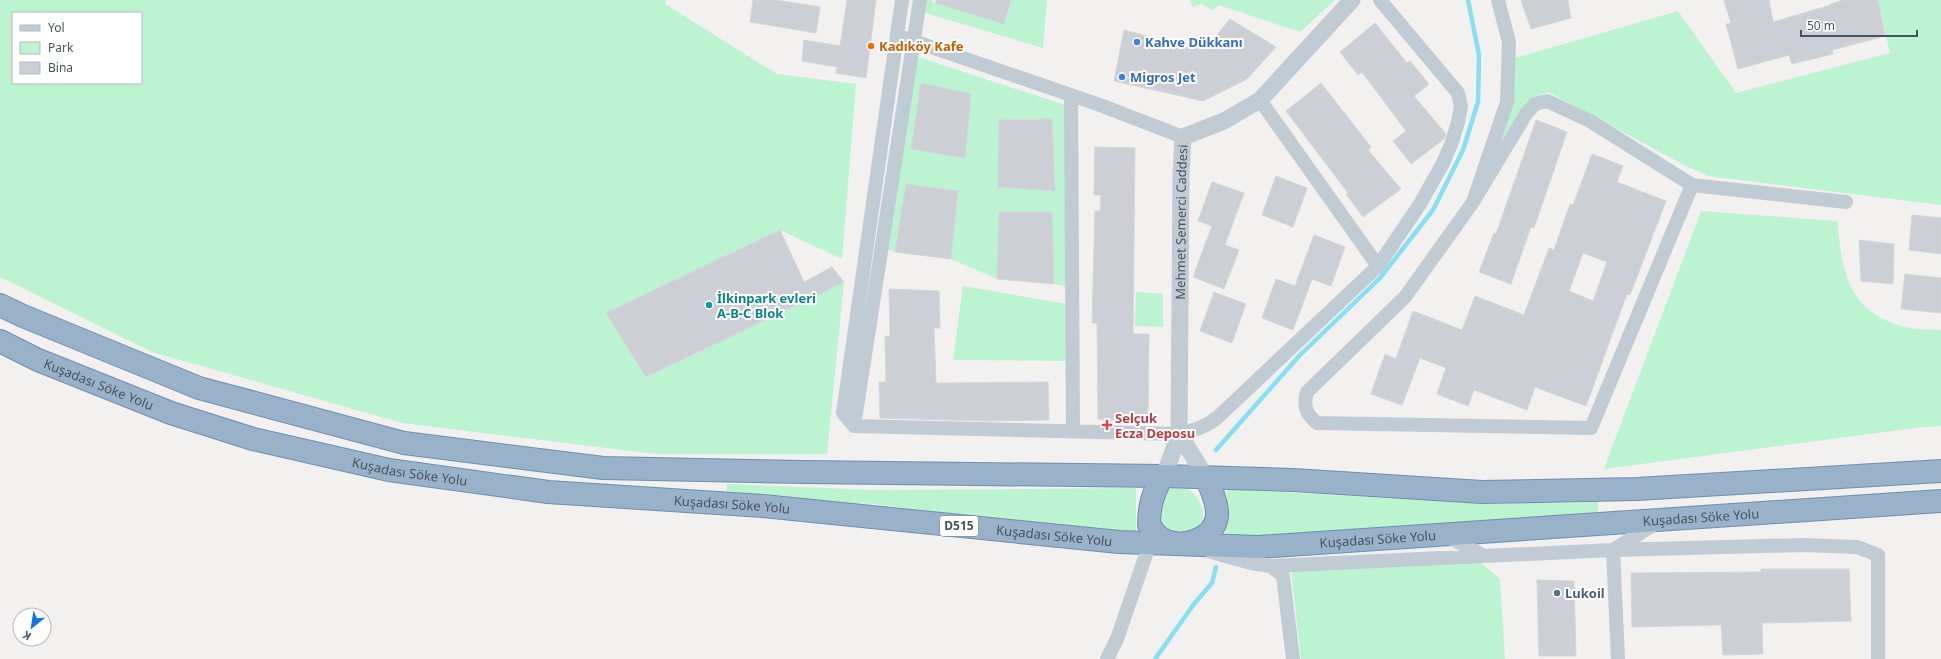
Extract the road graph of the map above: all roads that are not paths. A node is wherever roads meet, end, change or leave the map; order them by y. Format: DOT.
graph roads {
  1 [pos="902,0"];
  2 [pos="920,0"];
  3 [pos="1352,0"];
  4 [pos="1380,0"];
  5 [pos="1498,0"];
  6 [pos="897,35"];
  7 [pos="913,41"];
  8 [pos="1071,95"];
  9 [pos="1260,100"];
  10 [pos="1183,137"];
  11 [pos="1692,185"];
  12 [pos="1473,202"];
  13 [pos="1846,202"];
  14 [pos="1378,266"];
  15 [pos="0,305"];
  16 [pos="0,341"];
  17 [pos="854,426"];
  18 [pos="1073,432"];
  19 [pos="1179,434"];
  20 [pos="1941,471"];
  21 [pos="1163,476"];
  22 [pos="1206,477"];
  23 [pos="1941,502"];
  24 [pos="1662,520"];
  25 [pos="1150,534"];
  26 [pos="1442,534"];
  27 [pos="1180,544"];
  28 [pos="1613,550"];
  29 [pos="1484,556"];
  30 [pos="1271,566"];
  31 [pos="1107,659"];
  32 [pos="1293,659"];
  33 [pos="1618,659"];
  34 [pos="1878,659"];
  1 -- 6 [label="street"];
  2 -- 7 [label="street"];
  3 -- 9 [label="street, Mehmet Semerci Caddesi"];
  4 -- 14 [label="street"];
  5 -- 12 [label="street"];
  6 -- 7 [label="street"];
  6 -- 17 [label="street"];
  7 -- 8 [label="street"];
  7 -- 17 [label="street"];
  8 -- 10 [label="street"];
  8 -- 18 [label="street"];
  9 -- 10 [label="street, Mehmet Semerci Caddesi"];
  9 -- 14 [label="street"];
  10 -- 19 [label="street, Mehmet Semerci Caddesi"];
  11 -- 12 [label="street"];
  11 -- 12 [label="street"];
  11 -- 13 [label="street"];
  14 -- 19 [label="street"];
  15 -- 21 [label="highway, Kuşadası Söke Yolu"];
  16 -- 25 [label="highway, Kuşadası Söke Yolu / D515"];
  17 -- 18 [label="street"];
  18 -- 19 [label="street"];
  19 -- 21 [label="street, Mehmet Semerci Caddesi"];
  19 -- 22 [label="street"];
  20 -- 22 [label="highway, Kuşadası Söke Yolu"];
  21 -- 22 [label="highway, Kuşadası Söke Yolu"];
  21 -- 25 [label="highway"];
  22 -- 27 [label="highway"];
  23 -- 24 [label="highway, Kuşadası Söke Yolu / D515"];
  24 -- 26 [label="highway, Kuşadası Söke Yolu / D515"];
  24 -- 28 [label="street"];
  25 -- 27 [label="highway, Kuşadası Söke Yolu / D515"];
  25 -- 31 [label="street"];
  26 -- 27 [label="highway, Kuşadası Söke Yolu / D515"];
  26 -- 29 [label="street"];
  27 -- 30 [label="street"];
  28 -- 29 [label="street"];
  28 -- 33 [label="street"];
  28 -- 34 [label="street"];
  29 -- 30 [label="street"];
  30 -- 32 [label="street"];
}
